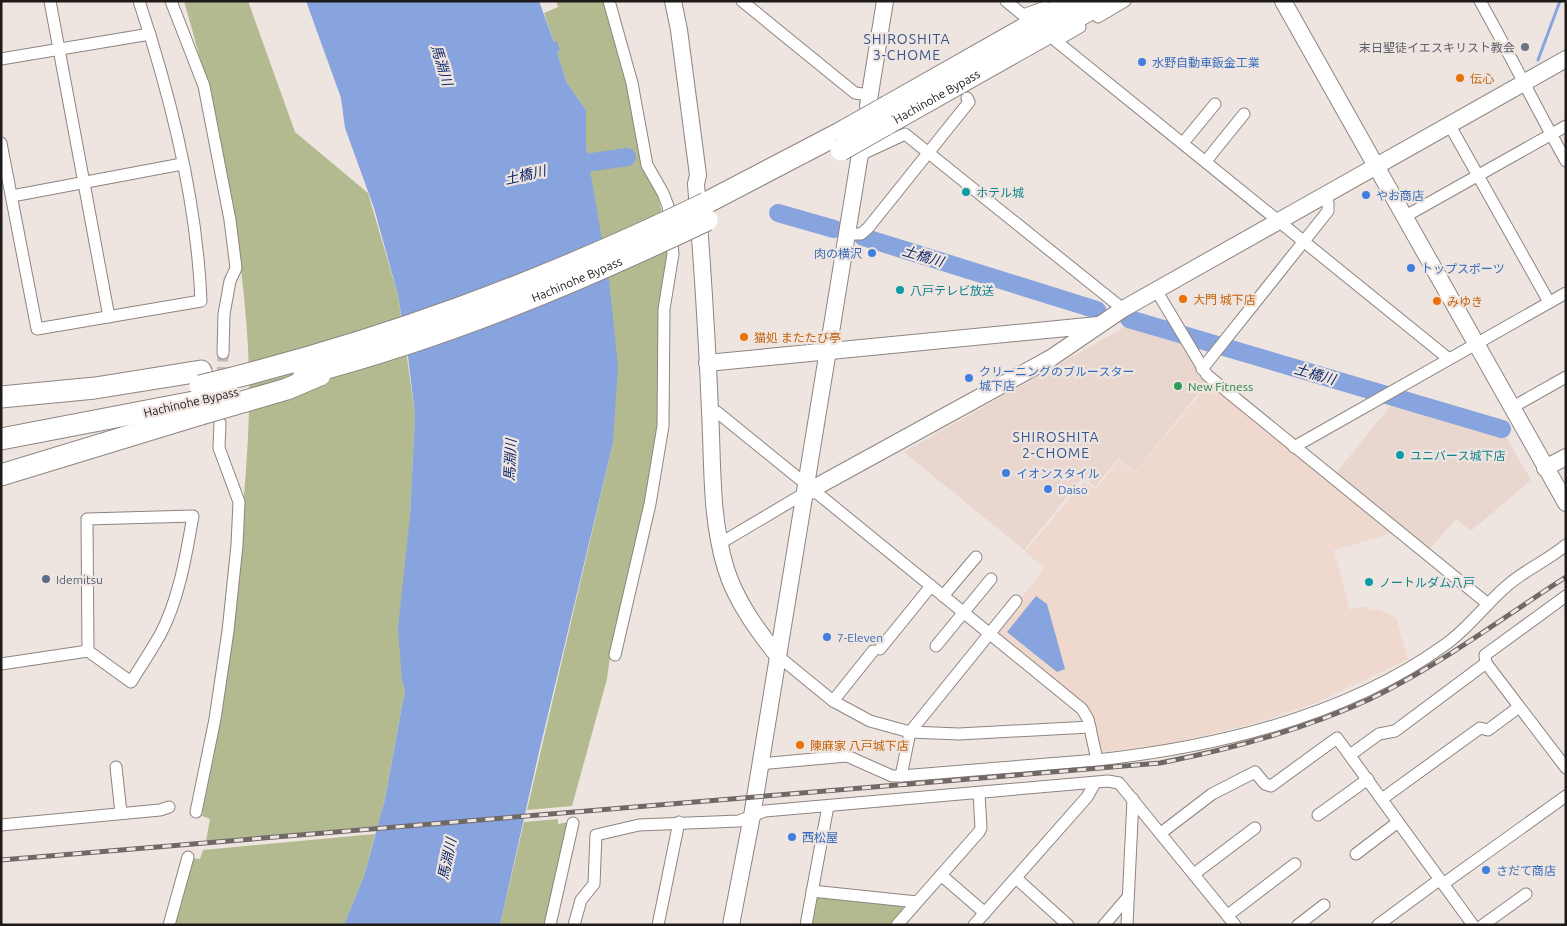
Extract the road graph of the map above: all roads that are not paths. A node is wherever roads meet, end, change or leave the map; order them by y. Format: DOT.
graph roads {
  1 [pos="50,1"];
  2 [pos="139,1"];
  3 [pos="171,1"];
  4 [pos="609,1"];
  5 [pos="673,1"];
  6 [pos="742,1"];
  7 [pos="885,1"];
  8 [pos="1006,1"];
  9 [pos="1051,1"];
  10 [pos="1073,1"];
  11 [pos="1105,1"];
  12 [pos="1125,1"];
  13 [pos="1283,1"];
  14 [pos="1480,1"];
  15 [pos="150,34"];
  16 [pos="58,49"];
  17 [pos="1,59"];
  18 [pos="1566,59"];
  19 [pos="1524,82"];
  20 [pos="967,98"];
  21 [pos="1215,104"];
  22 [pos="878,108"];
  23 [pos="1244,114"];
  24 [pos="1449,124"];
  25 [pos="1566,126"];
  26 [pos="1551,134"];
  27 [pos="1,142"];
  28 [pos="1183,143"];
  29 [pos="851,146"];
  30 [pos="928,152"];
  31 [pos="1566,160"];
  32 [pos="1206,161"];
  33 [pos="182,164"];
  34 [pos="1376,166"];
  35 [pos="1478,175"];
  36 [pos="84,182"];
  37 [pos="1324,195"];
  38 [pos="12,196"];
  39 [pos="706,211"];
  40 [pos="1404,217"];
  41 [pos="1279,220"];
  42 [pos="848,234"];
  43 [pos="1305,241"];
  44 [pos="1156,290"];
  45 [pos="1566,293"];
  46 [pos="1549,302"];
  47 [pos="1123,309"];
  48 [pos="109,317"];
  49 [pos="1101,325"];
  50 [pos="1475,344"];
  51 [pos="827,352"];
  52 [pos="223,353"];
  53 [pos="1449,359"];
  54 [pos="708,363"];
  55 [pos="1202,369"];
  56 [pos="1566,377"];
  57 [pos="201,393"];
  58 [pos="1,397"];
  59 [pos="1511,408"];
  60 [pos="710,411"];
  61 [pos="220,423"];
  62 [pos="1,425"];
  63 [pos="1,439"];
  64 [pos="1294,447"];
  65 [pos="1566,457"];
  66 [pos="1546,468"];
  67 [pos="1,475"];
  68 [pos="806,489"];
  69 [pos="1566,504"];
  70 [pos="719,544"];
  71 [pos="1566,545"];
  72 [pos="976,558"];
  73 [pos="992,579"];
  74 [pos="931,586"];
  75 [pos="943,596"];
  76 [pos="1566,596"];
  77 [pos="1016,601"];
  78 [pos="1488,604"];
  79 [pos="963,612"];
  80 [pos="990,634"];
  81 [pos="936,646"];
  82 [pos="88,651"];
  83 [pos="615,655"];
  84 [pos="778,656"];
  85 [pos="1486,663"];
  86 [pos="1,664"];
  87 [pos="833,701"];
  88 [pos="1520,706"];
  89 [pos="1090,727"];
  90 [pos="910,732"];
  91 [pos="1350,755"];
  92 [pos="1102,759"];
  93 [pos="760,764"];
  94 [pos="116,767"];
  95 [pos="1566,768"];
  96 [pos="901,776"];
  97 [pos="1368,779"];
  98 [pos="1108,781"];
  99 [pos="1095,783"];
  100 [pos="979,793"];
  101 [pos="1566,796"];
  102 [pos="1382,799"];
  103 [pos="1133,800"];
  104 [pos="828,806"];
  105 [pos="169,807"];
  106 [pos="196,812"];
  107 [pos="121,813"];
  108 [pos="1318,815"];
  109 [pos="752,816"];
  110 [pos="679,822"];
  111 [pos="1398,822"];
  112 [pos="573,823"];
  113 [pos="1,826"];
  114 [pos="1255,828"];
  115 [pos="1161,833"];
  116 [pos="1356,854"];
  117 [pos="188,857"];
  118 [pos="1295,864"];
  119 [pos="1194,874"];
  120 [pos="941,875"];
  121 [pos="1016,878"];
  122 [pos="1441,882"];
  123 [pos="812,891"];
  124 [pos="1526,894"];
  125 [pos="1128,897"];
  126 [pos="917,902"];
  127 [pos="1324,905"];
  128 [pos="985,913"];
  129 [pos="1231,920"];
  130 [pos="169,925"];
  131 [pos="550,925"];
  132 [pos="574,925"];
  133 [pos="658,925"];
  134 [pos="731,925"];
  135 [pos="806,925"];
  136 [pos="897,925"];
  137 [pos="974,925"];
  138 [pos="1068,925"];
  139 [pos="1104,925"];
  140 [pos="1127,925"];
  141 [pos="1298,925"];
  142 [pos="1378,925"];
  143 [pos="1473,925"];
  144 [pos="1483,925"];
  1 -- 16 [label="street"];
  2 -- 15 [label="street"];
  3 -- 52 [label="street"];
  4 -- 83 [label="street"];
  5 -- 54 [label="street"];
  6 -- 22 [label="street"];
  7 -- 22 [label="street"];
  8 -- 9 [label="street"];
  10 -- 22 [label="highway, Hachinohe Bypass"];
  11 -- 22 [label="highway, Hachinohe Bypass"];
  12 -- 28 [label="street"];
  13 -- 34 [label="street"];
  14 -- 19 [label="street"];
  15 -- 16 [label="street"];
  15 -- 33 [label="street"];
  16 -- 17 [label="street"];
  16 -- 36 [label="street"];
  18 -- 19 [label="street"];
  19 -- 24 [label="street"];
  19 -- 26 [label="street"];
  20 -- 30 [label="street"];
  21 -- 28 [label="street"];
  22 -- 29 [label="highway, Hachinohe Bypass, bridge"];
  23 -- 32 [label="street"];
  24 -- 34 [label="street"];
  24 -- 35 [label="street"];
  25 -- 26 [label="street"];
  26 -- 31 [label="street"];
  26 -- 35 [label="street"];
  27 -- 38 [label="street"];
  28 -- 32 [label="street"];
  29 -- 30 [label="street"];
  29 -- 39 [label="highway, Hachinohe Bypass"];
  29 -- 42 [label="street"];
  30 -- 42 [label="street"];
  30 -- 47 [label="street"];
  32 -- 41 [label="street"];
  33 -- 36 [label="street"];
  33 -- 48 [label="street"];
  34 -- 37 [label="street"];
  34 -- 40 [label="street"];
  35 -- 40 [label="street"];
  35 -- 46 [label="street"];
  36 -- 38 [label="street"];
  36 -- 48 [label="street"];
  37 -- 41 [label="street"];
  37 -- 43 [label="street"];
  38 -- 48 [label="street"];
  39 -- 57 [label="highway, Hachinohe Bypass, bridge"];
  39 -- 57 [label="highway, Hachinohe Bypass, bridge"];
  40 -- 50 [label="street"];
  41 -- 43 [label="street"];
  41 -- 44 [label="street"];
  42 -- 51 [label="street"];
  43 -- 53 [label="street"];
  43 -- 55 [label="street"];
  44 -- 47 [label="street"];
  44 -- 55 [label="street"];
  45 -- 46 [label="street"];
  46 -- 50 [label="street"];
  47 -- 49 [label="street"];
  49 -- 51 [label="street"];
  49 -- 68 [label="street"];
  50 -- 53 [label="street"];
  50 -- 59 [label="street"];
  51 -- 54 [label="street"];
  51 -- 68 [label="street"];
  53 -- 64 [label="street"];
  54 -- 60 [label="street"];
  55 -- 64 [label="street"];
  56 -- 59 [label="street"];
  57 -- 58 [label="highway"];
  57 -- 62 [label="highway, Hachinohe Bypass"];
  57 -- 63 [label="highway, Hachinohe Bypass"];
  57 -- 67 [label="highway"];
  59 -- 66 [label="street"];
  60 -- 68 [label="street"];
  60 -- 70 [label="street"];
  61 -- 106 [label="street"];
  64 -- 78 [label="street"];
  65 -- 66 [label="street"];
  66 -- 69 [label="street"];
  68 -- 70 [label="street"];
  68 -- 74 [label="street"];
  68 -- 84 [label="street"];
  70 -- 84 [label="street"];
  71 -- 78 [label="street"];
  72 -- 75 [label="street"];
  73 -- 79 [label="street"];
  74 -- 75 [label="street"];
  74 -- 87 [label="street"];
  75 -- 79 [label="street"];
  76 -- 85 [label="street"];
  77 -- 80 [label="street"];
  78 -- 92 [label="street"];
  79 -- 80 [label="street"];
  79 -- 81 [label="street"];
  80 -- 89 [label="street"];
  80 -- 90 [label="street"];
  82 -- 82 [label="street"];
  82 -- 86 [label="street"];
  84 -- 87 [label="street"];
  84 -- 93 [label="street"];
  85 -- 88 [label="street"];
  85 -- 91 [label="street"];
  87 -- 90 [label="street"];
  88 -- 95 [label="street"];
  88 -- 102 [label="street"];
  89 -- 90 [label="street"];
  89 -- 92 [label="street"];
  90 -- 96 [label="street"];
  91 -- 97 [label="street"];
  91 -- 115 [label="street"];
  92 -- 96 [label="street"];
  92 -- 98 [label="street"];
  93 -- 96 [label="street"];
  93 -- 109 [label="street"];
  94 -- 107 [label="street"];
  97 -- 102 [label="street"];
  97 -- 108 [label="street"];
  98 -- 99 [label="street"];
  98 -- 103 [label="street"];
  99 -- 100 [label="street"];
  99 -- 121 [label="street"];
  100 -- 104 [label="street"];
  100 -- 120 [label="street"];
  101 -- 122 [label="street"];
  102 -- 111 [label="street"];
  103 -- 115 [label="street"];
  103 -- 125 [label="street"];
  104 -- 109 [label="street"];
  104 -- 123 [label="street"];
  105 -- 107 [label="street"];
  107 -- 113 [label="street"];
  109 -- 110 [label="street"];
  109 -- 134 [label="street"];
  110 -- 132 [label="street"];
  110 -- 133 [label="street"];
  111 -- 116 [label="street"];
  111 -- 122 [label="street"];
  112 -- 131 [label="street"];
  114 -- 119 [label="street"];
  115 -- 119 [label="street"];
  117 -- 130 [label="street"];
  118 -- 129 [label="street"];
  119 -- 129 [label="street"];
  120 -- 126 [label="street"];
  120 -- 128 [label="street"];
  121 -- 128 [label="street"];
  121 -- 138 [label="street"];
  122 -- 142 [label="street"];
  122 -- 143 [label="street"];
  123 -- 126 [label="street"];
  123 -- 135 [label="street"];
  124 -- 144 [label="street"];
  125 -- 139 [label="street"];
  125 -- 140 [label="street"];
  126 -- 136 [label="street"];
  127 -- 141 [label="street"];
  128 -- 137 [label="street"];
}
